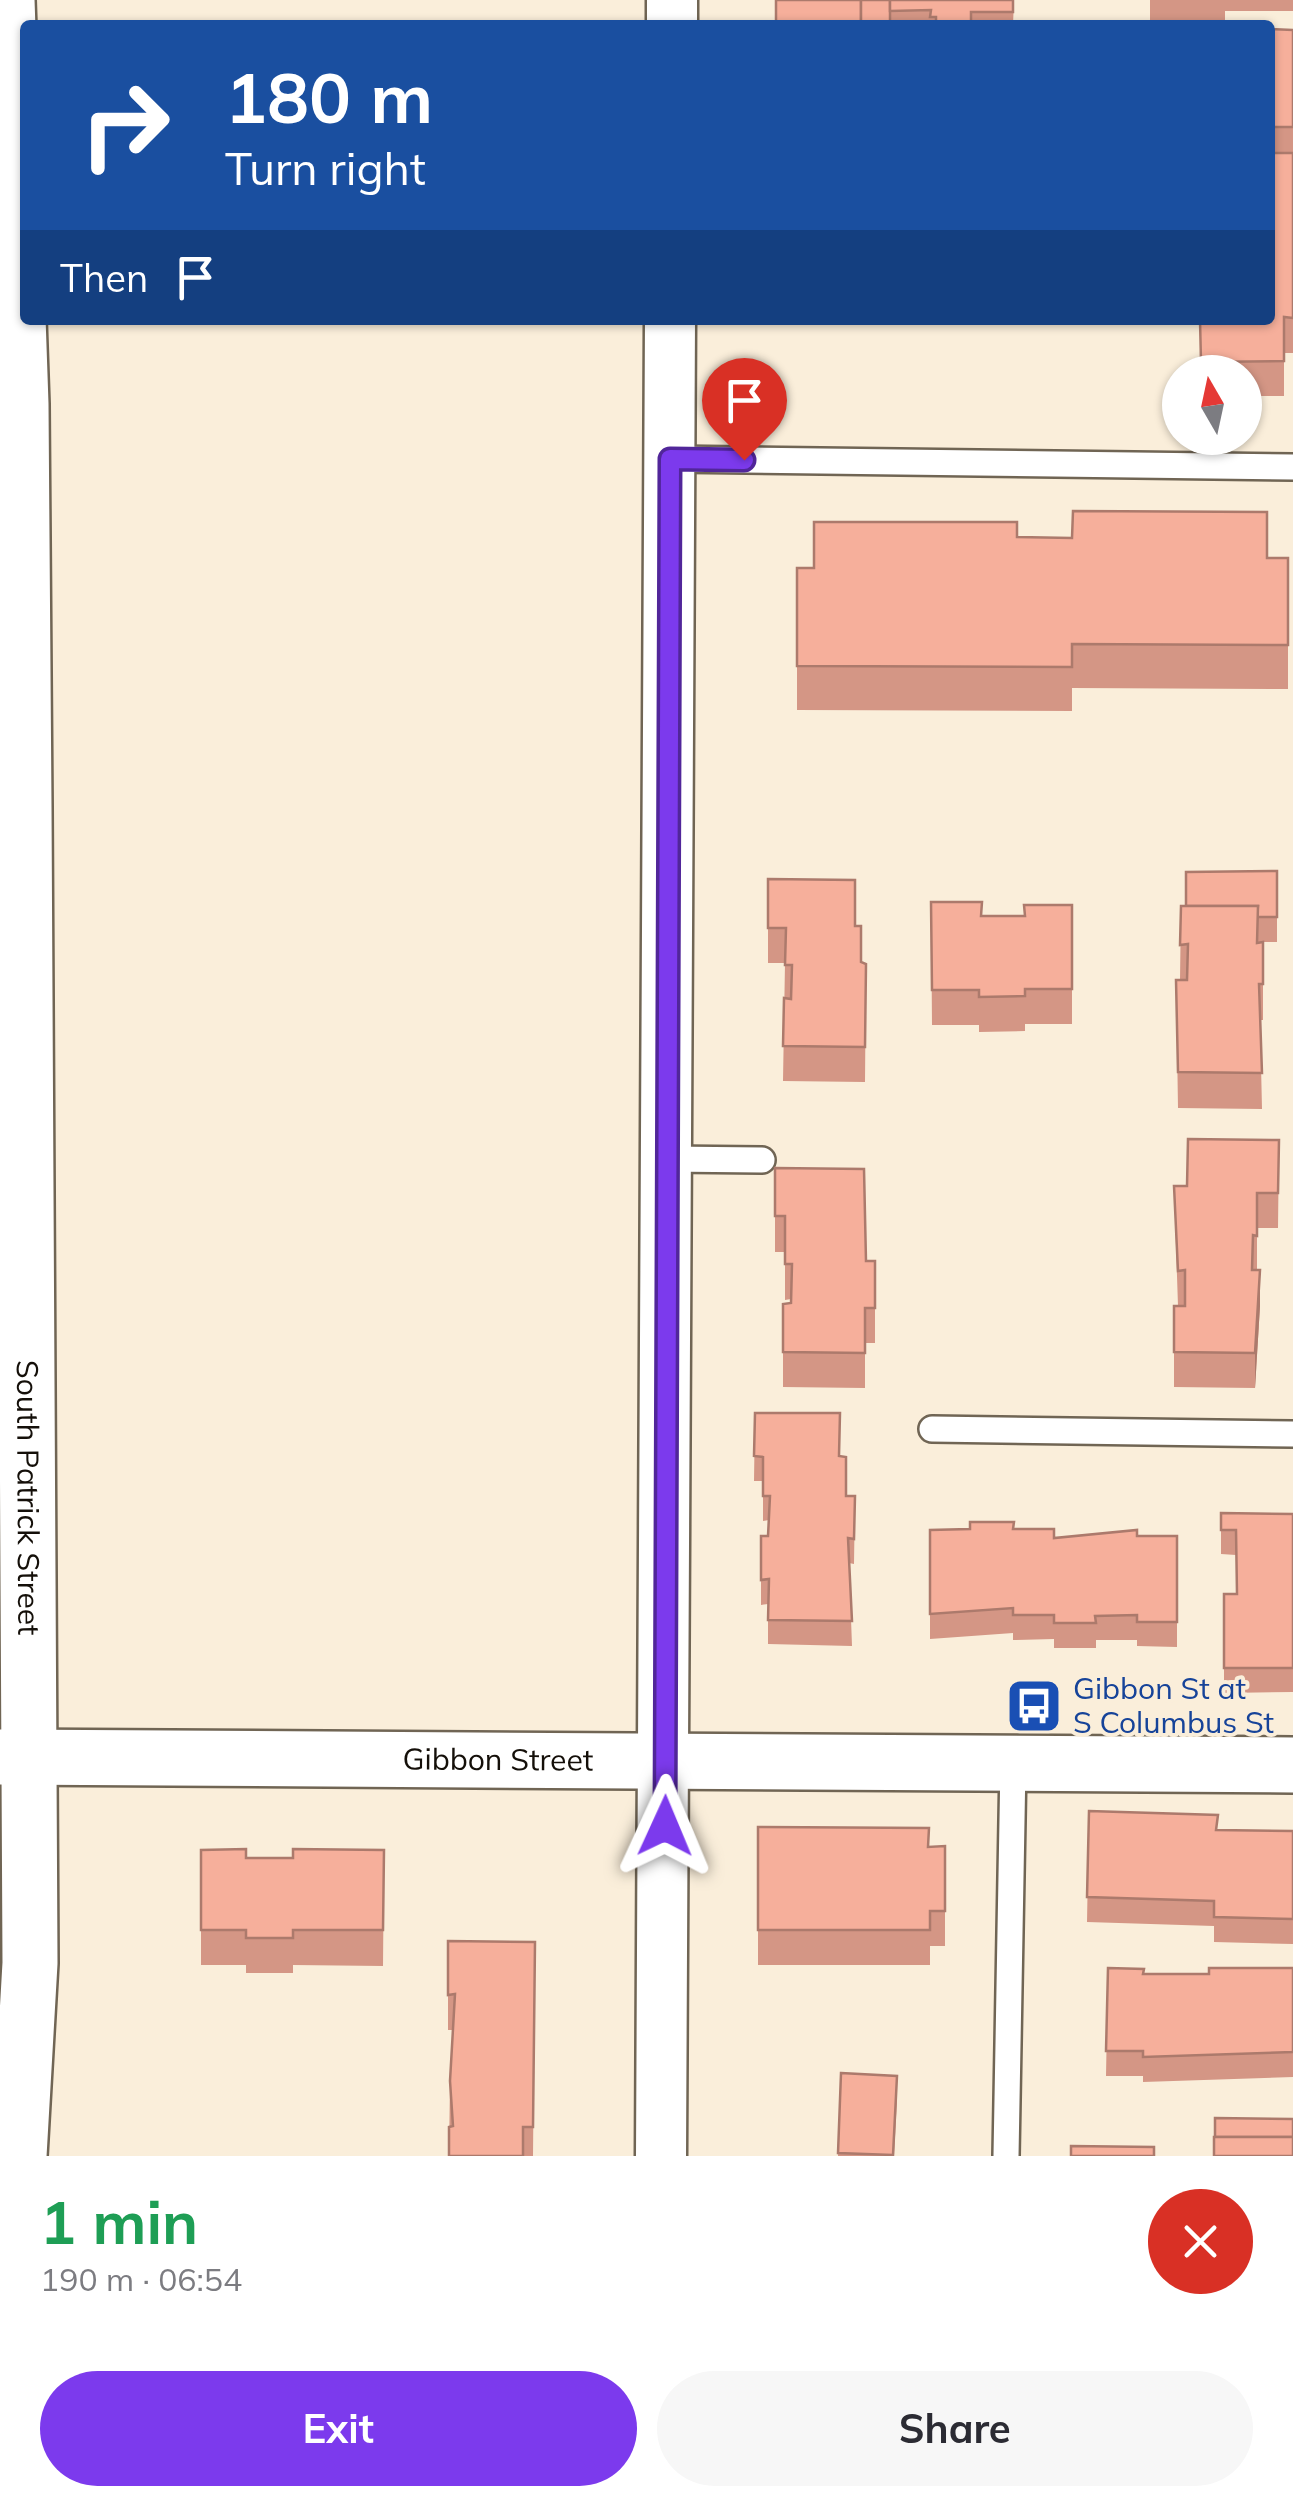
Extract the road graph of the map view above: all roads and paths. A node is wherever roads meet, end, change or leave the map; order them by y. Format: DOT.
graph roads {
  1 [pos="7,0"];
  2 [pos="670,325"];
  3 [pos="670,459"];
  4 [pos="1293,468"];
  5 [pos="12,807"];
  6 [pos="667,1159"];
  7 [pos="762,1160"];
  8 [pos="932,1430"];
  9 [pos="1293,1434"];
  10 [pos="15,1757"];
  11 [pos="666,1762"];
  12 [pos="1012,1764"];
  13 [pos="1293,1765"];
  14 [pos="19,2156"];
  15 [pos="661,2156"];
  16 [pos="1006,2156"];
  1 -- 5 [label="main road, South Patrick Street"];
  2 -- 3 [label="street"];
  3 -- 4 [label="lane"];
  3 -- 6 [label="street"];
  5 -- 10 [label="main road, South Patrick Street"];
  6 -- 7 [label="lane"];
  6 -- 11 [label="street"];
  8 -- 9 [label="lane"];
  10 -- 11 [label="main road, Gibbon Street"];
  10 -- 14 [label="main road, South Patrick Street"];
  11 -- 12 [label="main road, Gibbon Street"];
  11 -- 15 [label="street"];
  12 -- 13 [label="main road, Gibbon Street"];
  12 -- 16 [label="lane"];
}
